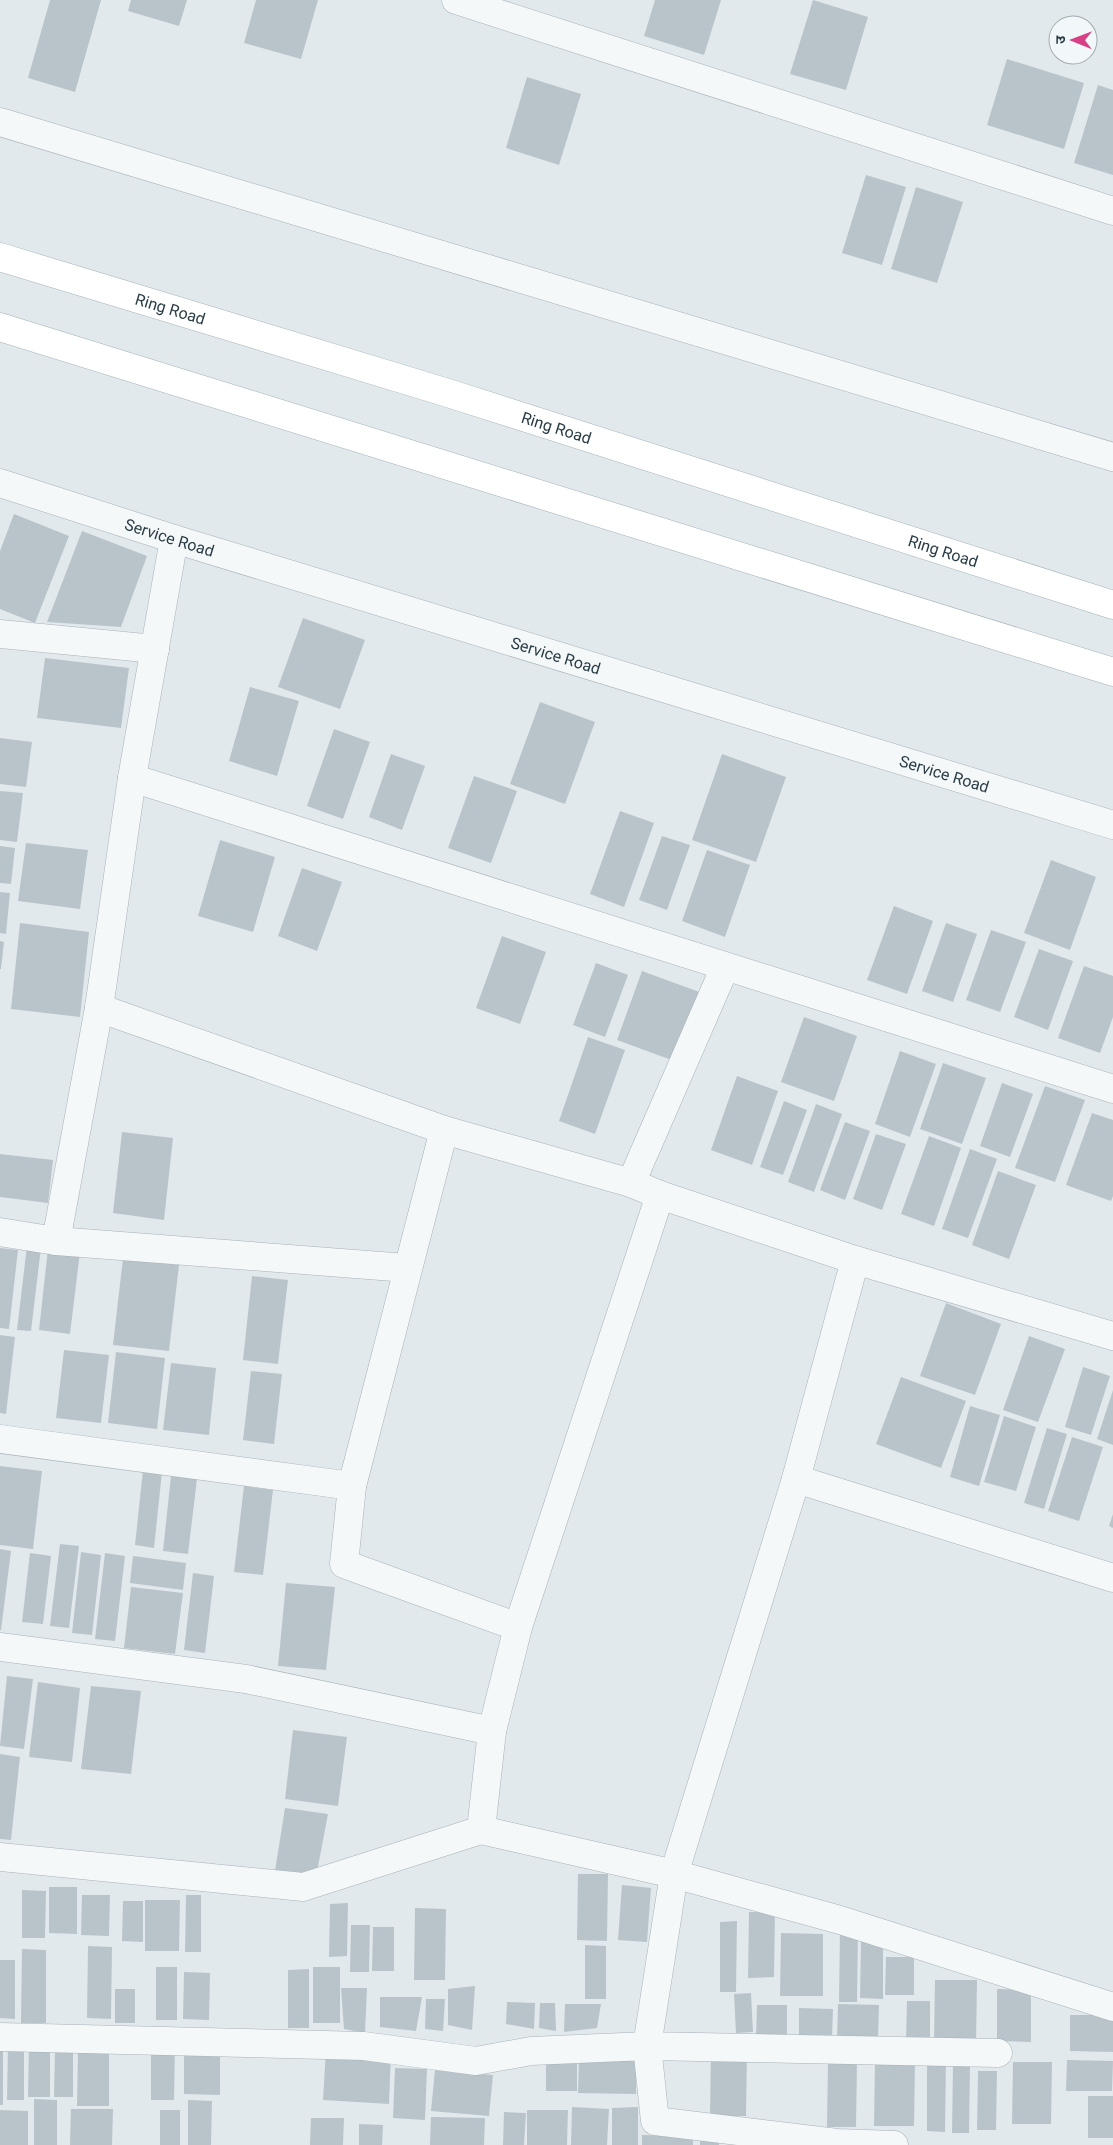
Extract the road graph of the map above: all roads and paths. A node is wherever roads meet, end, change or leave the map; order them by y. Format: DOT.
graph roads {
  1 [pos="456,0"];
  2 [pos="0,122"];
  3 [pos="1113,211"];
  4 [pos="0,257"];
  5 [pos="0,327"];
  6 [pos="1113,457"];
  7 [pos="0,483"];
  8 [pos="174,539"];
  9 [pos="1113,604"];
  10 [pos="0,634"];
  11 [pos="154,649"];
  12 [pos="1113,672"];
  13 [pos="132,778"];
  14 [pos="1113,825"];
  15 [pos="725,967"];
  16 [pos="99,1008"];
  17 [pos="1113,1089"];
  18 [pos="444,1130"];
  19 [pos="631,1183"];
  20 [pos="660,1195"];
  21 [pos="0,1232"];
  22 [pos="56,1241"];
  23 [pos="854,1260"];
  24 [pos="407,1268"];
  25 [pos="1113,1336"];
  26 [pos="0,1439"];
  27 [pos="796,1480"];
  28 [pos="352,1486"];
  29 [pos="1113,1578"];
  30 [pos="518,1627"];
  31 [pos="0,1647"];
  32 [pos="492,1731"];
  33 [pos="481,1830"];
  34 [pos="0,1857"];
  35 [pos="674,1874"];
  36 [pos="1113,2007"];
  37 [pos="0,2037"];
  38 [pos="647,2046"];
  39 [pos="998,2053"];
  40 [pos="894,2145"];
  1 -- 3 [label="street"];
  2 -- 6 [label="street"];
  4 -- 9 [label="main road, Ring Road"];
  5 -- 12 [label="main road"];
  7 -- 8 [label="street, Service Road"];
  8 -- 11 [label="street"];
  8 -- 14 [label="street, Service Road"];
  10 -- 11 [label="street"];
  11 -- 13 [label="street"];
  13 -- 15 [label="street"];
  13 -- 16 [label="street"];
  15 -- 17 [label="street"];
  15 -- 19 [label="street"];
  16 -- 18 [label="street"];
  16 -- 22 [label="street"];
  18 -- 19 [label="street"];
  18 -- 24 [label="street"];
  19 -- 20 [label="street"];
  20 -- 23 [label="street"];
  20 -- 30 [label="street"];
  21 -- 22 [label="street"];
  22 -- 24 [label="street"];
  23 -- 25 [label="street"];
  23 -- 27 [label="street"];
  24 -- 28 [label="street"];
  26 -- 28 [label="street"];
  27 -- 29 [label="street"];
  27 -- 35 [label="street"];
  28 -- 30 [label="street"];
  30 -- 32 [label="street"];
  31 -- 32 [label="street"];
  32 -- 33 [label="street"];
  33 -- 34 [label="street"];
  33 -- 35 [label="street"];
  35 -- 36 [label="street"];
  35 -- 38 [label="street"];
  37 -- 38 [label="street"];
  38 -- 39 [label="street"];
  38 -- 40 [label="street"];
}
